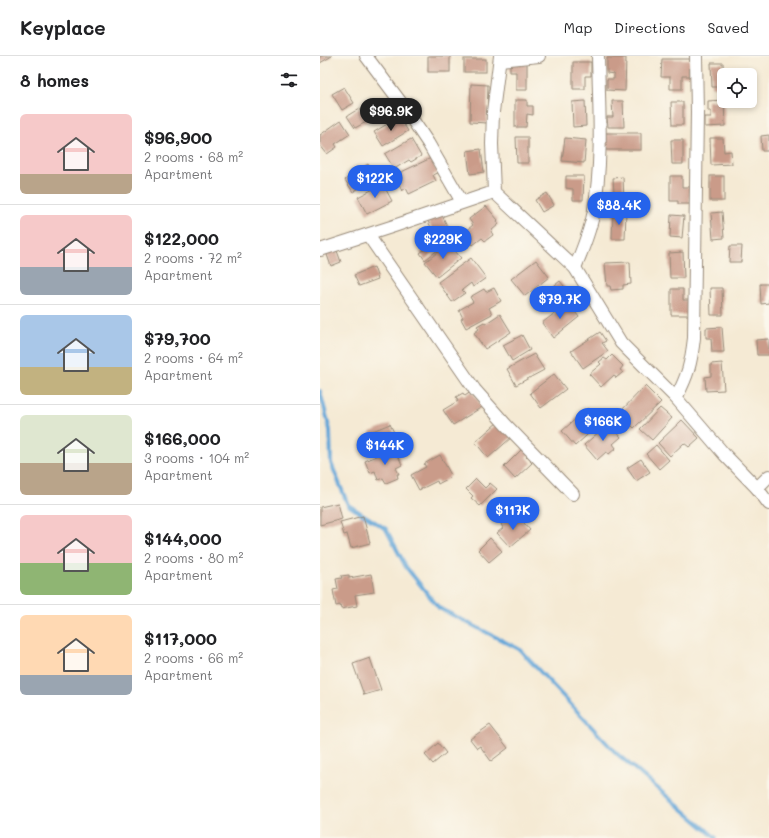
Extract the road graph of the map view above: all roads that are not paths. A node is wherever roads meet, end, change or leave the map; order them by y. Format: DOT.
graph roads {
  1 [pos="366,56"];
  2 [pos="539,56"];
  3 [pos="598,56"];
  4 [pos="696,56"];
  5 [pos="500,58"];
  6 [pos="494,192"];
  7 [pos="462,202"];
  8 [pos="368,235"];
  9 [pos="320,250"];
  10 [pos="575,268"];
  11 [pos="676,398"];
  12 [pos="769,476"];
  13 [pos="757,488"];
  14 [pos="573,494"];
  15 [pos="769,504"];
  1 -- 7 [label="street"];
  2 -- 5 [label="street"];
  3 -- 10 [label="street"];
  4 -- 11 [label="street"];
  5 -- 6 [label="street"];
  6 -- 7 [label="street"];
  6 -- 10 [label="street"];
  7 -- 8 [label="street"];
  8 -- 9 [label="street"];
  8 -- 14 [label="street"];
  10 -- 11 [label="street"];
  11 -- 13 [label="street"];
  12 -- 13 [label="street"];
  13 -- 15 [label="street"];
}
